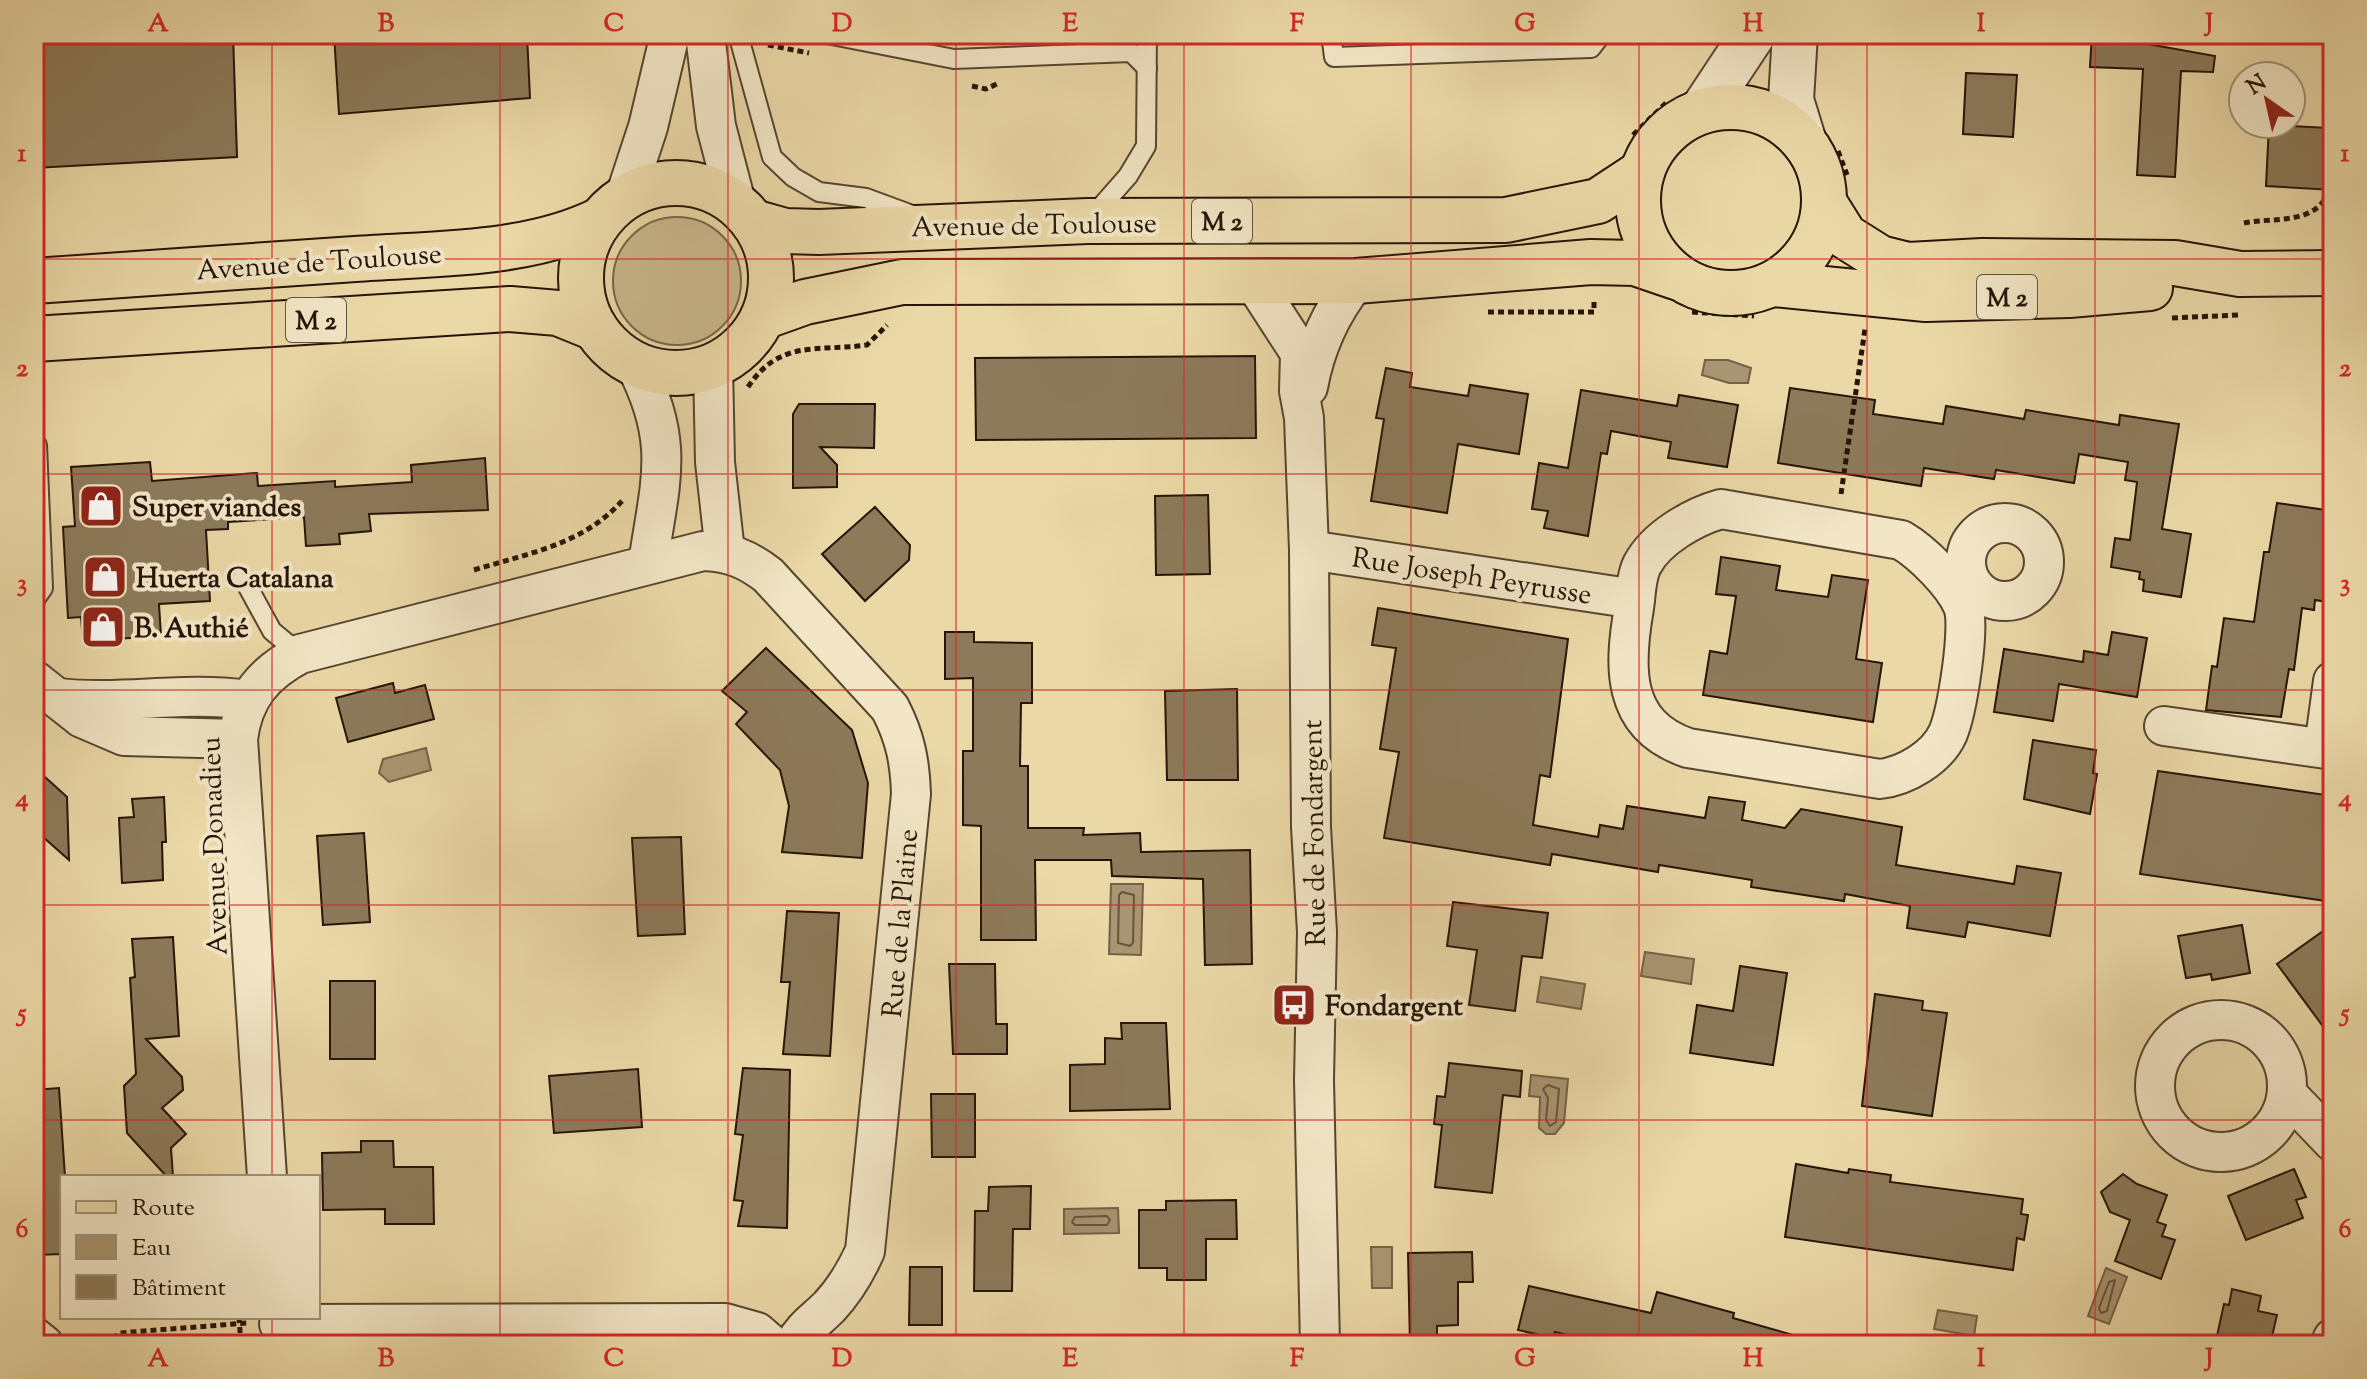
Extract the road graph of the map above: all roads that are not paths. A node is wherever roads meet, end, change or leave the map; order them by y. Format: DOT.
graph roads {
  1 [pos="670,34"];
  2 [pos="705,34"];
  3 [pos="738,34"];
  4 [pos="827,34"];
  5 [pos="1147,34"];
  6 [pos="1331,34"];
  7 [pos="1602,34"];
  8 [pos="1753,34"];
  9 [pos="1795,34"];
  10 [pos="1147,68"];
  11 [pos="1702,111"];
  12 [pos="1803,139"];
  13 [pos="1642,172"];
  14 [pos="1825,204"];
  15 [pos="612,209"];
  16 [pos="745,212"];
  17 [pos="1088,221"];
  18 [pos="938,225"];
  19 [pos="2333,273"];
  20 [pos="2240,274"];
  21 [pos="34,281"];
  22 [pos="1356,281"];
  23 [pos="1254,282"];
  24 [pos="1681,293"];
  25 [pos="1767,300"];
  26 [pos="763,317"];
  27 [pos="595,328"];
  28 [pos="34,339"];
  29 [pos="635,364"];
  30 [pos="730,378"];
  31 [pos="1304,418"];
  32 [pos="34,445"];
  33 [pos="1309,550"];
  34 [pos="725,552"];
  35 [pos="648,564"];
  36 [pos="243,578"];
  37 [pos="1635,599"];
  38 [pos="34,601"];
  39 [pos="300,654"];
  40 [pos="2333,681"];
  41 [pos="44,689"];
  42 [pos="247,700"];
  43 [pos="2164,726"];
  44 [pos="238,739"];
  45 [pos="2328,749"];
  46 [pos="2287,1094"];
  47 [pos="2333,1142"];
  48 [pos="267,1175"];
  49 [pos="279,1329"];
  50 [pos="34,1337"];
  51 [pos="2333,1338"];
  52 [pos="44,1345"];
  53 [pos="772,1345"];
  54 [pos="794,1345"];
  55 [pos="1320,1345"];
  56 [pos="2330,1345"];
  1 -- 15 [label="street"];
  2 -- 16 [label="street"];
  3 -- 18 [label="lane"];
  4 -- 10 [label="lane"];
  5 -- 10 [label="lane"];
  6 -- 7 [label="lane"];
  8 -- 11 [label="street"];
  9 -- 12 [label="street"];
  10 -- 17 [label="lane"];
  11 -- 12 [label="main road"];
  11 -- 13 [label="main road"];
  12 -- 14 [label="main road"];
  13 -- 17 [label="main road, Avenue de Toulouse / M 2"];
  13 -- 24 [label="main road"];
  14 -- 20 [label="main road, M 2"];
  14 -- 25 [label="main road"];
  15 -- 16 [label="main road"];
  15 -- 21 [label="main road, Avenue de Toulouse / M 2"];
  15 -- 27 [label="main road"];
  16 -- 18 [label="main road, Avenue de Toulouse / M 2"];
  16 -- 26 [label="main road"];
  17 -- 18 [label="main road, Avenue de Toulouse / M 2"];
  19 -- 20 [label="main road, M 2"];
  20 -- 25 [label="main road, M 2"];
  22 -- 23 [label="main road, Avenue de Toulouse / M 2"];
  22 -- 24 [label="main road, Avenue de Toulouse / M 2"];
  22 -- 31 [label="street, Rue de Fondargent"];
  23 -- 26 [label="main road, Avenue de Toulouse / M 2"];
  23 -- 31 [label="street, Rue de Fondargent"];
  24 -- 25 [label="main road"];
  26 -- 30 [label="main road"];
  27 -- 28 [label="main road, Avenue de Toulouse / M 2"];
  27 -- 29 [label="main road"];
  29 -- 30 [label="main road"];
  29 -- 35 [label="street"];
  30 -- 34 [label="street"];
  31 -- 33 [label="street, Rue de Fondargent"];
  32 -- 38 [label="lane"];
  33 -- 37 [label="street, Rue Joseph Peyrusse"];
  33 -- 55 [label="street, Rue de Fondargent"];
  34 -- 35 [label="street"];
  34 -- 54 [label="street, Rue de la Plaine"];
  35 -- 39 [label="street, Avenue Donadieu"];
  36 -- 39 [label="lane"];
  37 -- 37 [label="street"];
  39 -- 42 [label="street, Avenue Donadieu"];
  40 -- 45 [label="street"];
  41 -- 42 [label="street"];
  41 -- 44 [label="street"];
  42 -- 44 [label="street, Avenue Donadieu"];
  43 -- 45 [label="street"];
  44 -- 48 [label="street, Avenue Donadieu"];
  46 -- 47 [label="street"];
  49 -- 53 [label="street"];
  50 -- 52 [label="street"];
  51 -- 56 [label="street"];
}
